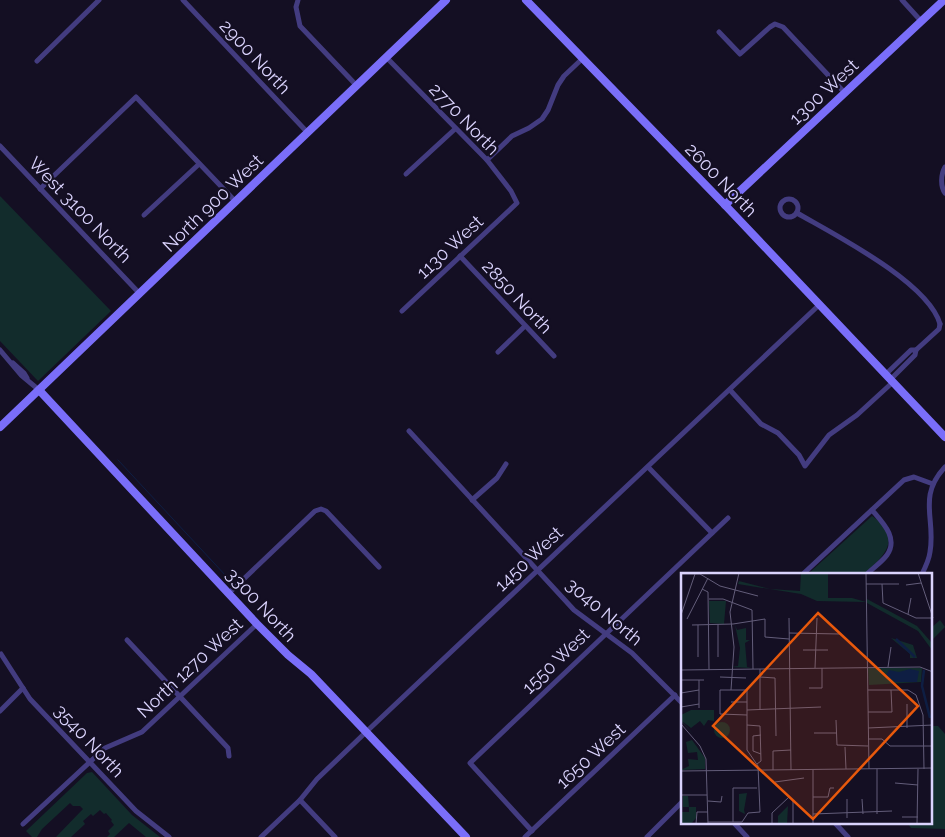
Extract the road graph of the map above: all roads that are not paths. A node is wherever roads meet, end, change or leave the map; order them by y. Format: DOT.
graph roads {
  1 [pos="99,0"];
  2 [pos="183,0"];
  3 [pos="298,0"];
  4 [pos="446,0"];
  5 [pos="526,0"];
  6 [pos="902,0"];
  7 [pos="944,0"];
  8 [pos="921,21"];
  9 [pos="719,32"];
  10 [pos="386,58"];
  11 [pos="582,60"];
  12 [pos="36,61"];
  13 [pos="357,86"];
  14 [pos="845,93"];
  15 [pos="455,129"];
  16 [pos="308,133"];
  17 [pos="0,146"];
  18 [pos="487,160"];
  19 [pos="198,165"];
  20 [pos="945,167"];
  21 [pos="406,174"];
  22 [pos="40,189"];
  23 [pos="944,192"];
  24 [pos="236,202"];
  25 [pos="517,203"];
  26 [pos="725,205"];
  27 [pos="797,213"];
  28 [pos="144,216"];
  29 [pos="460,256"];
  30 [pos="140,294"];
  31 [pos="819,305"];
  32 [pos="402,311"];
  33 [pos="942,325"];
  34 [pos="526,326"];
  35 [pos="0,350"];
  36 [pos="498,352"];
  37 [pos="554,356"];
  38 [pos="890,379"];
  39 [pos="39,390"];
  40 [pos="730,390"];
  41 [pos="0,428"];
  42 [pos="409,431"];
  43 [pos="945,437"];
  44 [pos="506,464"];
  45 [pos="648,466"];
  46 [pos="945,467"];
  47 [pos="933,484"];
  48 [pos="472,500"];
  49 [pos="872,510"];
  50 [pos="728,518"];
  51 [pos="712,533"];
  52 [pos="379,567"];
  53 [pos="536,570"];
  54 [pos="804,573"];
  55 [pos="868,573"];
  56 [pos="922,573"];
  57 [pos="229,593"];
  58 [pos="257,624"];
  59 [pos="606,633"];
  60 [pos="127,640"];
  61 [pos="1,654"];
  62 [pos="23,688"];
  63 [pos="675,695"];
  64 [pos="180,697"];
  65 [pos="681,701"];
  66 [pos="0,711"];
  67 [pos="365,732"];
  68 [pos="229,756"];
  69 [pos="90,762"];
  70 [pos="300,800"];
  71 [pos="681,803"];
  72 [pos="23,824"];
  73 [pos="735,824"];
  74 [pos="836,824"];
  75 [pos="532,831"];
  76 [pos="169,837"];
  77 [pos="261,837"];
  78 [pos="335,837"];
  79 [pos="466,837"];
  80 [pos="525,837"];
  81 [pos="647,837"];
  82 [pos="747,837"];
  83 [pos="848,837"];
  1 -- 12 [label="street"];
  2 -- 16 [label="street, 2900 North"];
  3 -- 13 [label="street"];
  4 -- 10 [label="street, North 900 West"];
  5 -- 11 [label="street, 2600 North"];
  6 -- 8 [label="street"];
  7 -- 8 [label="street, 1300 West"];
  8 -- 14 [label="street, 1300 West"];
  9 -- 14 [label="street"];
  10 -- 13 [label="street, North 900 West"];
  10 -- 15 [label="street, 2770 North"];
  11 -- 18 [label="street"];
  11 -- 26 [label="street, 2600 North"];
  13 -- 16 [label="street, North 900 West"];
  14 -- 26 [label="street, 1300 West"];
  15 -- 18 [label="street, 2770 North"];
  15 -- 21 [label="street"];
  16 -- 24 [label="street, North 900 West"];
  17 -- 22 [label="street, West 3100 North"];
  18 -- 25 [label="street, 2770 North"];
  19 -- 22 [label="street"];
  19 -- 24 [label="street"];
  19 -- 28 [label="street"];
  20 -- 23 [label="street"];
  22 -- 30 [label="street, West 3100 North"];
  24 -- 30 [label="street, North 900 West"];
  25 -- 29 [label="street, 1130 West"];
  26 -- 31 [label="street, 2600 North"];
  27 -- 33 [label="street"];
  29 -- 32 [label="street, 1130 West"];
  29 -- 34 [label="street, 2850 North"];
  30 -- 39 [label="street, North 900 West"];
  31 -- 38 [label="street, 2600 North"];
  31 -- 40 [label="street, 1450 West"];
  33 -- 38 [label="street"];
  34 -- 36 [label="street"];
  34 -- 37 [label="street, 2850 North"];
  35 -- 39 [label="street"];
  38 -- 40 [label="street"];
  38 -- 43 [label="street, 2600 North"];
  39 -- 41 [label="street, North 900 West"];
  39 -- 57 [label="street, 3300 North"];
  40 -- 45 [label="street, 1450 West"];
  42 -- 48 [label="street, 3040 North"];
  44 -- 48 [label="street"];
  45 -- 51 [label="street"];
  45 -- 53 [label="street, 1450 West"];
  46 -- 47 [label="street"];
  47 -- 49 [label="street"];
  47 -- 56 [label="street"];
  48 -- 53 [label="street, 3040 North"];
  49 -- 54 [label="street"];
  49 -- 55 [label="street"];
  50 -- 51 [label="street, 1550 West"];
  51 -- 59 [label="street, 1550 West"];
  52 -- 57 [label="street"];
  53 -- 59 [label="street, 3040 North"];
  53 -- 67 [label="street, 1450 West"];
  57 -- 58 [label="street, 3300 North"];
  58 -- 64 [label="street, North 1270 West"];
  58 -- 67 [label="street, 3300 North"];
  59 -- 63 [label="street, 3040 North"];
  59 -- 75 [label="street, 1550 West"];
  60 -- 64 [label="street"];
  61 -- 62 [label="street, 3540 North"];
  62 -- 66 [label="street"];
  62 -- 69 [label="street, 3540 North"];
  63 -- 65 [label="street, 3040 North"];
  63 -- 75 [label="street, 1650 West"];
  64 -- 68 [label="street"];
  64 -- 69 [label="street, North 1270 West"];
  67 -- 70 [label="street, 1450 West"];
  67 -- 79 [label="street, 3300 North"];
  69 -- 72 [label="street, North 1270 West"];
  69 -- 76 [label="street, 3540 North"];
  70 -- 77 [label="street, 1450 West"];
  70 -- 78 [label="street"];
  71 -- 81 [label="street"];
  73 -- 82 [label="street"];
  74 -- 83 [label="street"];
  75 -- 80 [label="street, 1650 West"];
}
